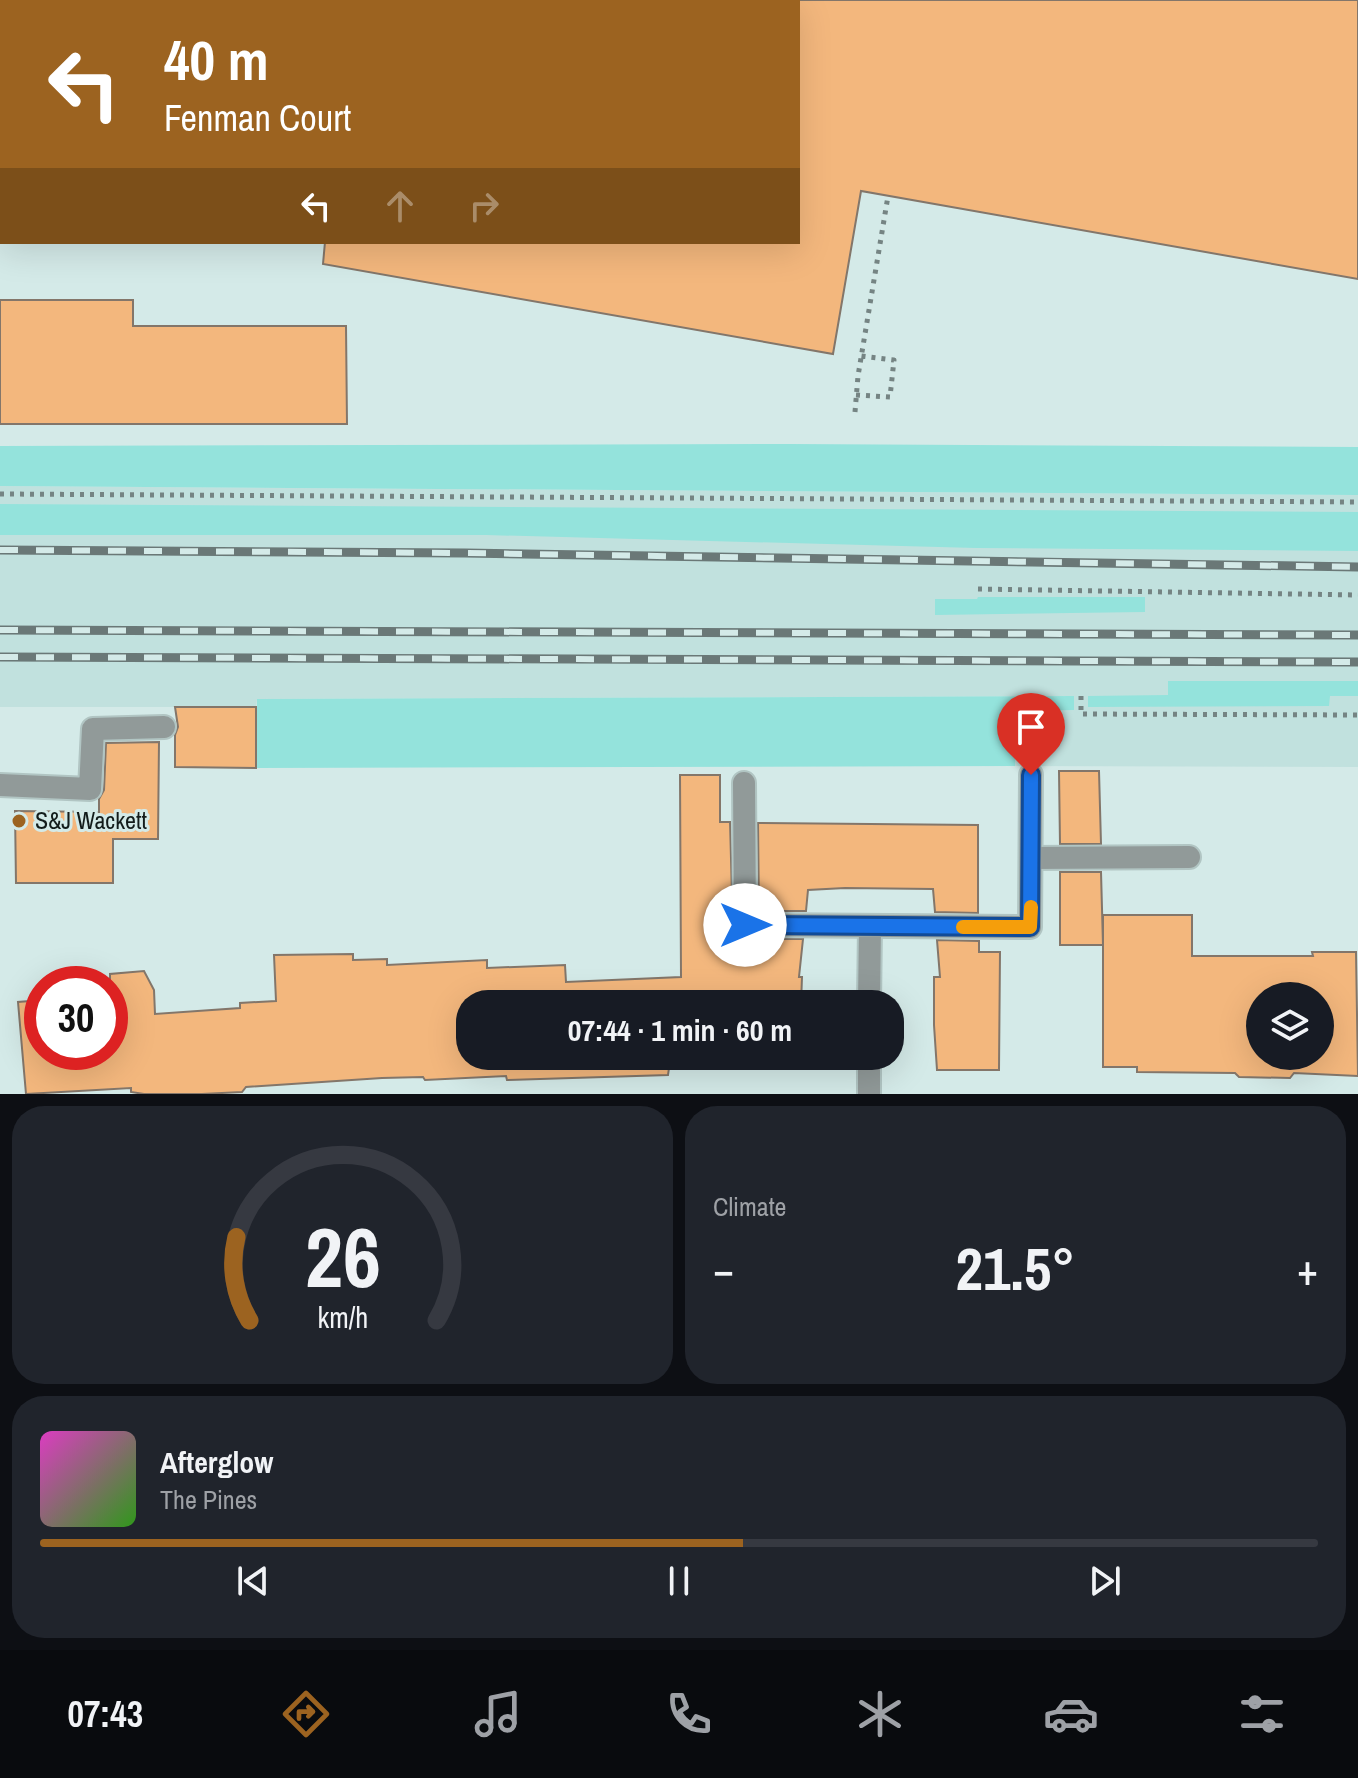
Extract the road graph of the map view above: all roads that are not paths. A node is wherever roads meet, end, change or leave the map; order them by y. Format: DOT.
graph roads {
  1 [pos="164,727"];
  2 [pos="1031,775"];
  3 [pos="744,783"];
  4 [pos="0,785"];
  5 [pos="1189,857"];
  6 [pos="1031,858"];
  7 [pos="870,926"];
  8 [pos="869,990"];
  9 [pos="869,1070"];
  10 [pos="869,1094"];
  1 -- 4 [label="street"];
  2 -- 6 [label="street"];
  3 -- 7 [label="street"];
  5 -- 6 [label="street"];
  6 -- 7 [label="street"];
  7 -- 8 [label="street"];
  9 -- 10 [label="street"];
}
